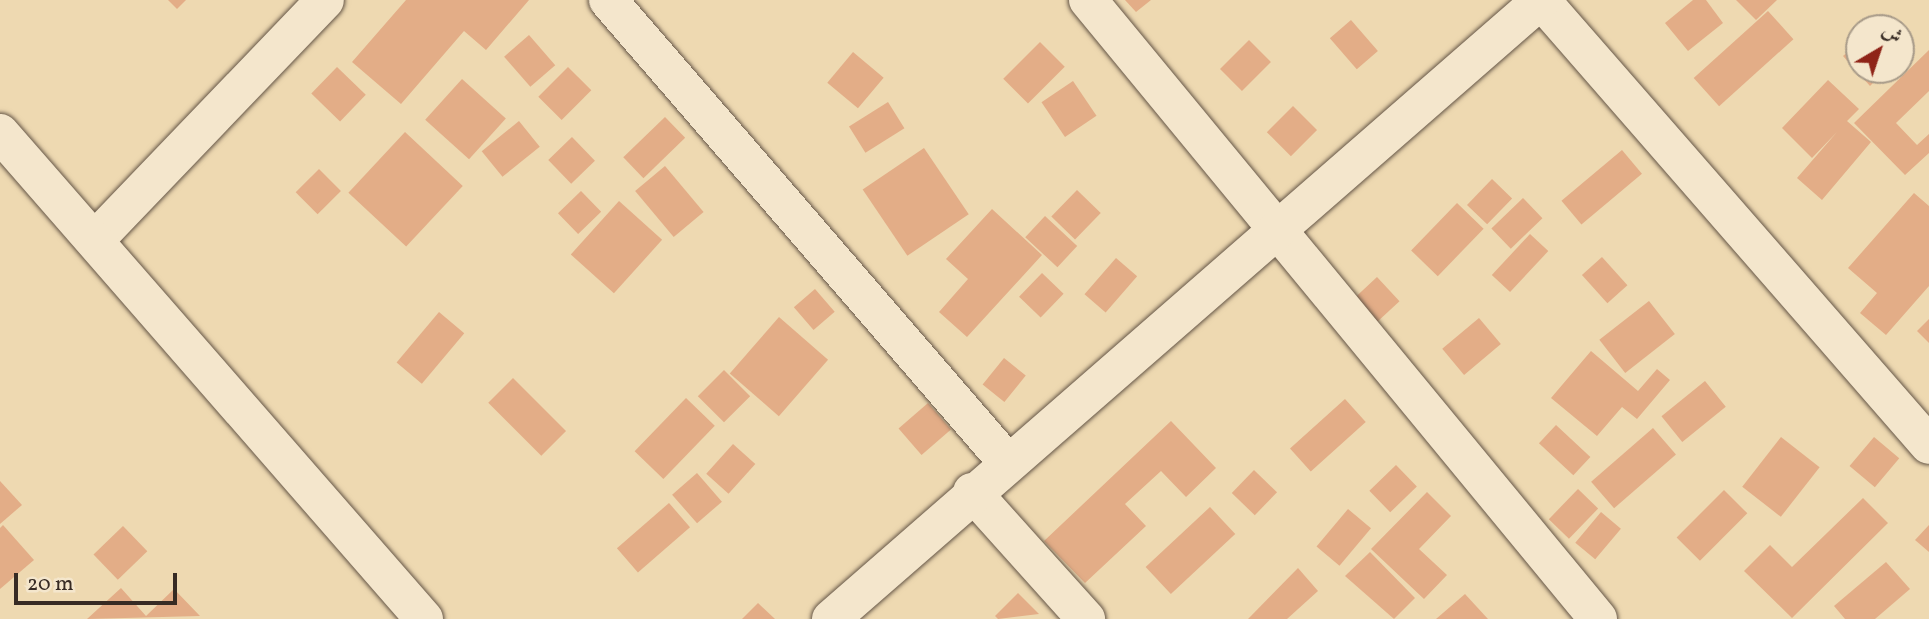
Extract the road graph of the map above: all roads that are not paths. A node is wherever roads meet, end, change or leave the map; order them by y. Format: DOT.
graph roads {
  1 [pos="325,0"];
  2 [pos="608,0"];
  3 [pos="1088,0"];
  4 [pos="1541,0"];
  5 [pos="0,133"];
  6 [pos="1275,230"];
  7 [pos="95,240"];
  8 [pos="1929,445"];
  9 [pos="1007,462"];
  10 [pos="972,492"];
  11 [pos="424,619"];
  12 [pos="831,619"];
  13 [pos="1086,619"];
  14 [pos="1598,619"];
  1 -- 7 [label="street"];
  2 -- 9 [label="street"];
  3 -- 6 [label="street"];
  4 -- 6 [label="street"];
  4 -- 8 [label="street"];
  5 -- 7 [label="street"];
  6 -- 9 [label="street"];
  6 -- 14 [label="street"];
  7 -- 11 [label="street"];
  9 -- 10 [label="street"];
  10 -- 12 [label="street"];
  10 -- 13 [label="street"];
}
